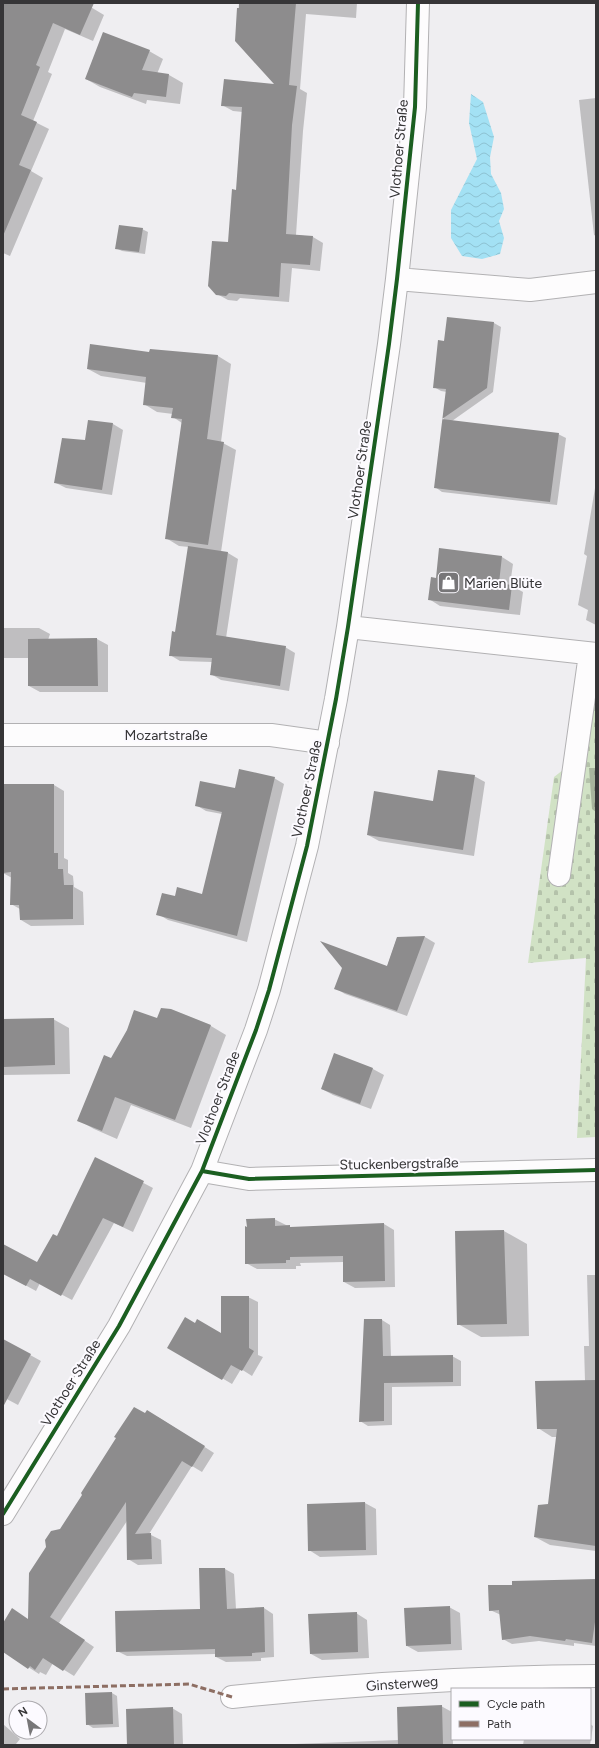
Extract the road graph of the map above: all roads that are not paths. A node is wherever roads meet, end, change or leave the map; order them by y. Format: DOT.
graph roads {
  1 [pos="418,3"];
  2 [pos="397,279"];
  3 [pos="596,282"];
  4 [pos="348,626"];
  5 [pos="593,654"];
  6 [pos="3,736"];
  7 [pos="328,743"];
  8 [pos="559,875"];
  9 [pos="596,1170"];
  10 [pos="202,1172"];
  11 [pos="3,1514"];
  12 [pos="596,1676"];
  13 [pos="232,1697"];
  1 -- 2 [label="street, Vlothoer Straße"];
  2 -- 3 [label="street"];
  2 -- 4 [label="street, Vlothoer Straße"];
  4 -- 5 [label="street"];
  4 -- 7 [label="street, Vlothoer Straße"];
  5 -- 8 [label="street"];
  6 -- 7 [label="street, Mozartstraße"];
  7 -- 10 [label="street, Vlothoer Straße"];
  9 -- 10 [label="street, Stuckenbergstraße"];
  10 -- 11 [label="street, Vlothoer Straße"];
  12 -- 13 [label="street, Ginsterweg"];
}
